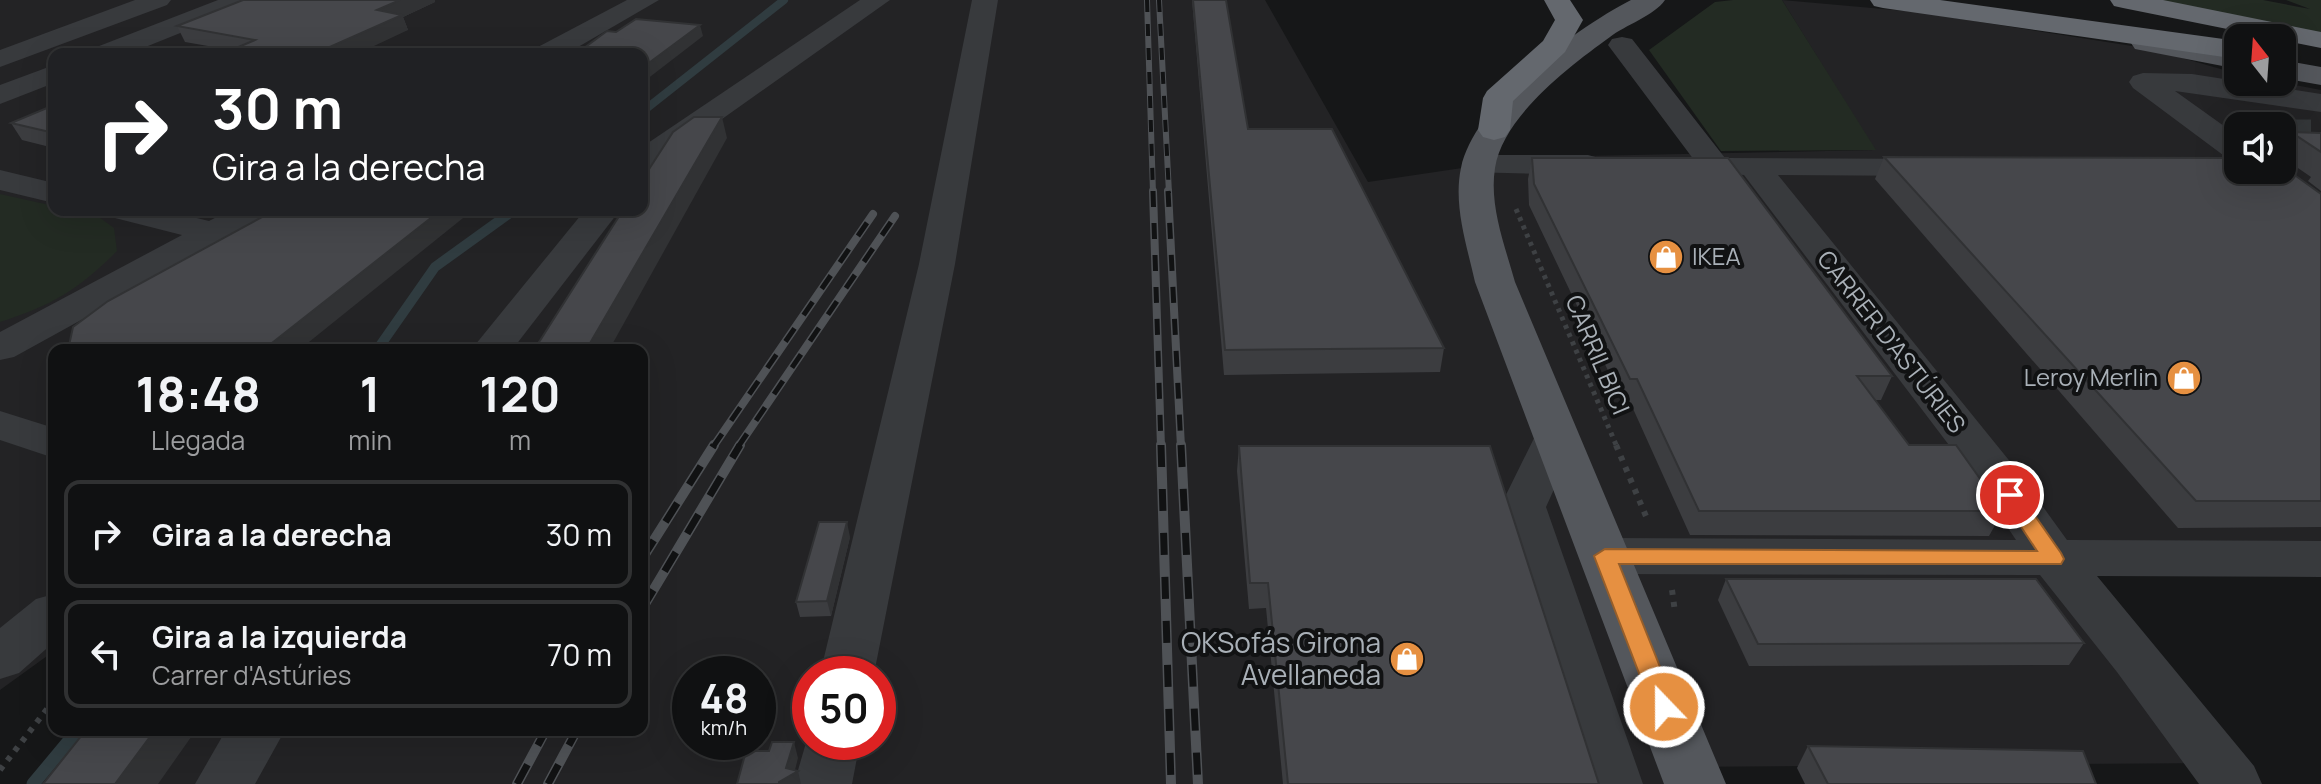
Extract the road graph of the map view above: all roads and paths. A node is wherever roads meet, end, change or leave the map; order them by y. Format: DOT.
graph roads {
  1 [pos="158,0"];
  2 [pos="241,0"];
  3 [pos="646,0"];
  4 [pos="877,0"];
  5 [pos="985,0"];
  6 [pos="1557,0"];
  7 [pos="1883,0"];
  8 [pos="2060,0"];
  9 [pos="2123,0"];
  10 [pos="1635,3"];
  11 [pos="2004,8"];
  12 [pos="2224,31"];
  13 [pos="2321,40"];
  14 [pos="2224,41"];
  15 [pos="1622,45"];
  16 [pos="2296,45"];
  17 [pos="2224,47"];
  18 [pos="119,48"];
  19 [pos="557,48"];
  20 [pos="2321,49"];
  21 [pos="2224,57"];
  22 [pos="2296,58"];
  23 [pos="0,59"];
  24 [pos="2321,62"];
  25 [pos="2296,72"];
  26 [pos="48,75"];
  27 [pos="2321,76"];
  28 [pos="0,95"];
  29 [pos="2321,103"];
  30 [pos="2321,119"];
  31 [pos="2221,134"];
  32 [pos="1497,153"];
  33 [pos="648,157"];
  34 [pos="1619,165"];
  35 [pos="1753,165"];
  36 [pos="1960,166"];
  37 [pos="0,180"];
  38 [pos="48,192"];
  39 [pos="147,216"];
  40 [pos="245,216"];
  41 [pos="598,216"];
  42 [pos="214,233"];
  43 [pos="496,344"];
  44 [pos="0,348"];
  45 [pos="0,425"];
  46 [pos="1556,436"];
  47 [pos="48,442"];
  48 [pos="1605,556"];
  49 [pos="1662,557"];
  50 [pos="2054,559"];
  51 [pos="2321,559"];
  52 [pos="48,618"];
  53 [pos="1676,621"];
  54 [pos="851,656"];
  55 [pos="0,658"];
  56 [pos="48,708"];
  57 [pos="253,736"];
  58 [pos="828,760"];
  59 [pos="0,770"];
  60 [pos="224,784"];
  61 [pos="823,784"];
  62 [pos="1614,784"];
  63 [pos="1695,784"];
  64 [pos="2233,784"];
  1 -- 23 [label="street"];
  2 -- 18 [label="street"];
  3 -- 19 [label="street"];
  4 -- 33 [label="street"];
  5 -- 54 [label="street"];
  6 -- 32 [label="highway"];
  7 -- 11 [label="highway"];
  8 -- 12 [label="highway"];
  9 -- 13 [label="highway"];
  10 -- 32 [label="main road"];
  11 -- 14 [label="highway"];
  11 -- 17 [label="highway"];
  11 -- 21 [label="main road"];
  15 -- 35 [label="street"];
  16 -- 20 [label="highway"];
  22 -- 24 [label="highway"];
  25 -- 27 [label="main road"];
  26 -- 28 [label="street"];
  29 -- 31 [label="street"];
  30 -- 31 [label="street"];
  32 -- 34 [label="street"];
  32 -- 46 [label="main road"];
  32 -- 49 [label="path, CARRIL BICI"];
  35 -- 36 [label="street"];
  35 -- 50 [label="street, CARRER D'ASTÚRIES"];
  37 -- 38 [label="street"];
  39 -- 42 [label="street"];
  40 -- 42 [label="street"];
  41 -- 43 [label="street"];
  42 -- 44 [label="street"];
  45 -- 47 [label="street"];
  46 -- 48 [label="main road"];
  46 -- 62 [label="street"];
  48 -- 49 [label="street"];
  48 -- 63 [label="main road"];
  49 -- 50 [label="street"];
  49 -- 53 [label="path, CARRIL BICI"];
  50 -- 51 [label="street"];
  50 -- 64 [label="street, CARRER D'ASTÚRIES"];
  52 -- 55 [label="street"];
  56 -- 59 [label="path"];
  57 -- 60 [label="street"];
  58 -- 61 [label="street"];
}
